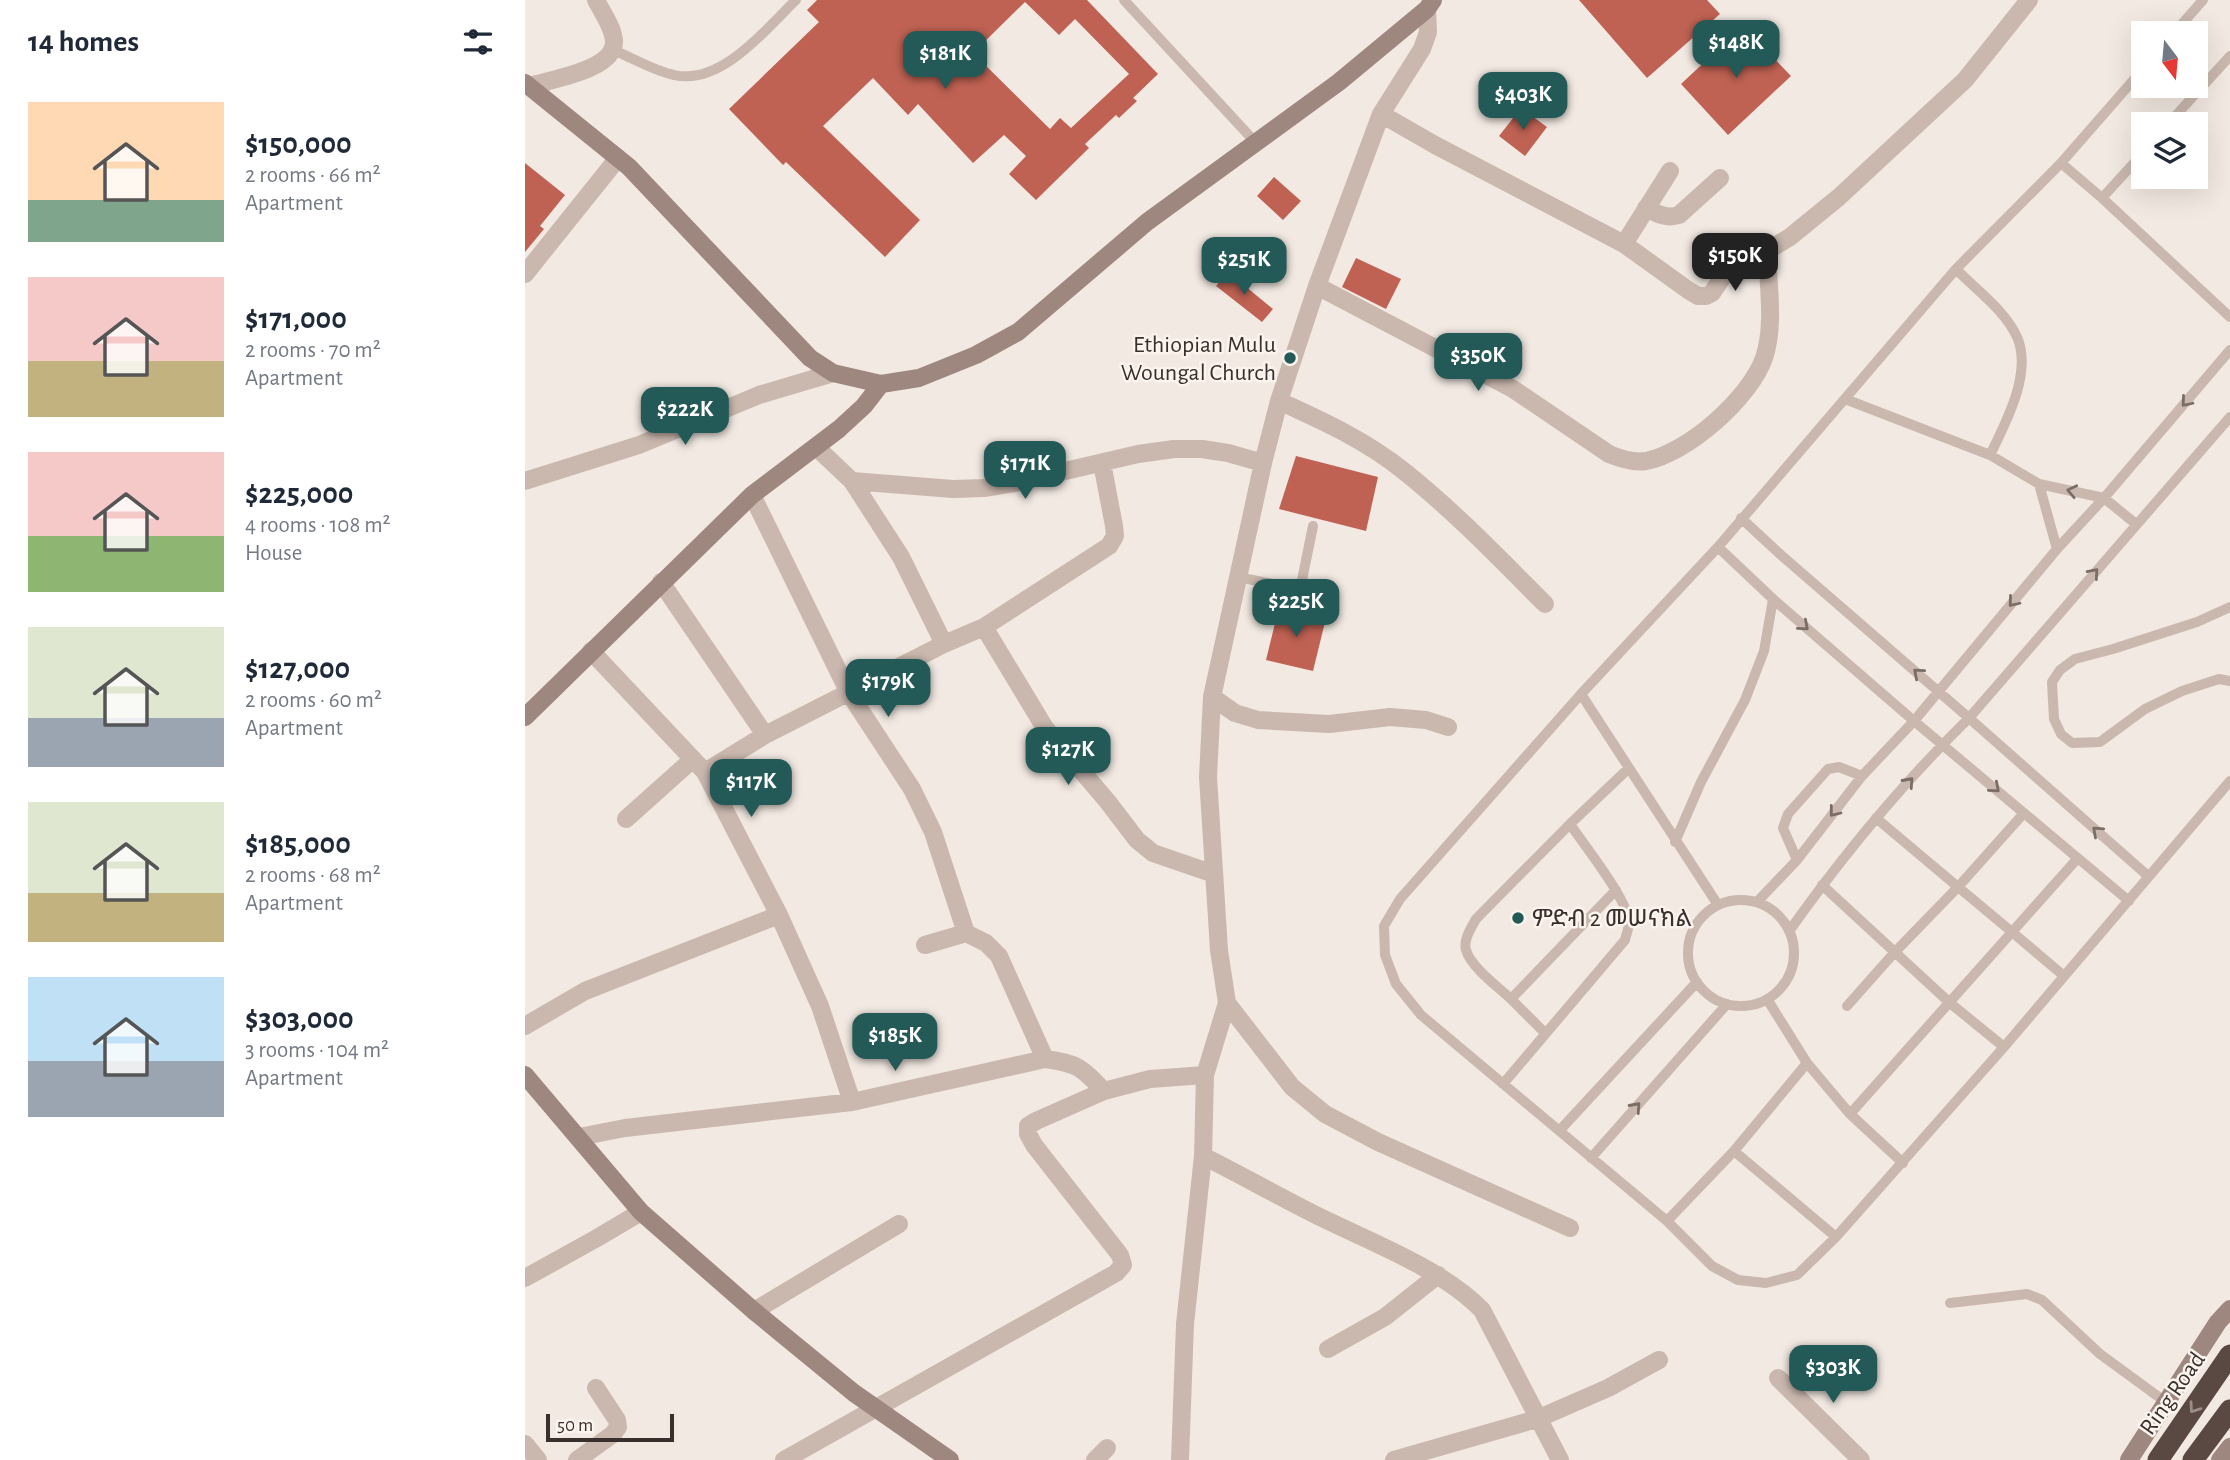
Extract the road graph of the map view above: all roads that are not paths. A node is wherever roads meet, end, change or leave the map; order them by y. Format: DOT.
graph roads {
  1 [pos="596,0"];
  2 [pos="796,0"];
  3 [pos="1124,0"];
  4 [pos="2029,0"];
  5 [pos="2203,0"];
  6 [pos="1430,5"];
  7 [pos="2185,21"];
  8 [pos="613,50"];
  9 [pos="2230,56"];
  10 [pos="2131,83"];
  11 [pos="528,84"];
  12 [pos="2179,112"];
  13 [pos="1381,114"];
  14 [pos="1256,143"];
  15 [pos="618,159"];
  16 [pos="2061,163"];
  17 [pos="2131,166"];
  18 [pos="1670,171"];
  19 [pos="1720,178"];
  20 [pos="2102,198"];
  21 [pos="1646,208"];
  22 [pos="1624,244"];
  23 [pos="1767,251"];
  24 [pos="1955,269"];
  25 [pos="525,274"];
  26 [pos="1317,286"];
  27 [pos="2229,315"];
  28 [pos="2230,350"];
  29 [pos="833,373"];
  30 [pos="881,384"];
  31 [pos="1846,399"];
  32 [pos="1279,401"];
  33 [pos="2230,417"];
  34 [pos="815,447"];
  35 [pos="1990,456"];
  36 [pos="1102,463"];
  37 [pos="1263,463"];
  38 [pos="525,481"];
  39 [pos="852,481"];
  40 [pos="2039,484"];
  41 [pos="752,495"];
  42 [pos="2104,498"];
  43 [pos="1741,518"];
  44 [pos="2136,524"];
  45 [pos="1313,526"];
  46 [pos="1718,547"];
  47 [pos="2057,549"];
  48 [pos="1238,578"];
  49 [pos="661,582"];
  50 [pos="1300,590"];
  51 [pos="1323,594"];
  52 [pos="1773,599"];
  53 [pos="1545,604"];
  54 [pos="2230,607"];
  55 [pos="984,627"];
  56 [pos="944,644"];
  57 [pos="591,651"];
  58 [pos="2230,681"];
  59 [pos="1939,692"];
  60 [pos="849,693"];
  61 [pos="1581,694"];
  62 [pos="1212,697"];
  63 [pos="525,717"];
  64 [pos="1969,718"];
  65 [pos="1915,721"];
  66 [pos="1448,727"];
  67 [pos="765,735"];
  68 [pos="1943,744"];
  69 [pos="699,766"];
  70 [pos="1629,769"];
  71 [pos="1862,776"];
  72 [pos="2230,781"];
  73 [pos="2024,813"];
  74 [pos="1877,818"];
  75 [pos="626,819"];
  76 [pos="1570,824"];
  77 [pos="1675,842"];
  78 [pos="2077,859"];
  79 [pos="1797,860"];
  80 [pos="1214,874"];
  81 [pos="2148,876"];
  82 [pos="1822,885"];
  83 [pos="1958,887"];
  84 [pos="1615,890"];
  85 [pos="2129,901"];
  86 [pos="1757,902"];
  87 [pos="1718,905"];
  88 [pos="779,915"];
  89 [pos="1790,930"];
  90 [pos="2012,932"];
  91 [pos="966,933"];
  92 [pos="925,944"];
  93 [pos="1894,953"];
  94 [pos="2064,976"];
  95 [pos="1697,982"];
  96 [pos="1511,999"];
  97 [pos="1767,999"];
  98 [pos="1227,1003"];
  99 [pos="1950,1003"];
  100 [pos="1727,1004"];
  101 [pos="1847,1006"];
  102 [pos="525,1026"];
  103 [pos="1545,1033"];
  104 [pos="2004,1047"];
  105 [pos="1045,1059"];
  106 [pos="1807,1063"];
  107 [pos="525,1075"];
  108 [pos="1205,1075"];
  109 [pos="1503,1084"];
  110 [pos="1104,1091"];
  111 [pos="852,1102"];
  112 [pos="1850,1114"];
  113 [pos="1560,1130"];
  114 [pos="579,1137"];
  115 [pos="1734,1150"];
  116 [pos="1203,1156"];
  117 [pos="1591,1157"];
  118 [pos="1903,1163"];
  119 [pos="641,1212"];
  120 [pos="1667,1221"];
  121 [pos="899,1224"];
  122 [pos="1570,1228"];
  123 [pos="1836,1237"];
  124 [pos="1438,1275"];
  125 [pos="525,1278"];
  126 [pos="1950,1303"];
  127 [pos="2230,1309"];
  128 [pos="754,1311"];
  129 [pos="1328,1349"];
  130 [pos="2230,1356"];
  131 [pos="1659,1360"];
  132 [pos="1778,1378"];
  133 [pos="596,1388"];
  134 [pos="2167,1403"];
  135 [pos="874,1409"];
  136 [pos="2230,1410"];
  137 [pos="1537,1419"];
  138 [pos="525,1444"];
  139 [pos="2230,1447"];
  140 [pos="538,1460"];
  141 [pos="577,1460"];
  142 [pos="785,1460"];
  143 [pos="950,1460"];
  144 [pos="1180,1460"];
  145 [pos="1394,1460"];
  146 [pos="1560,1460"];
  147 [pos="1861,1460"];
  148 [pos="2129,1460"];
  149 [pos="2158,1460"];
  150 [pos="2193,1460"];
  151 [pos="2220,1460"];
  1 -- 8 [label="street"];
  2 -- 8 [label="lane"];
  3 -- 14 [label="lane"];
  4 -- 23 [label="street"];
  5 -- 7 [label="lane"];
  6 -- 13 [label="street"];
  6 -- 14 [label="street"];
  8 -- 11 [label="street"];
  9 -- 12 [label="lane"];
  10 -- 16 [label="lane"];
  11 -- 15 [label="street"];
  13 -- 22 [label="street"];
  13 -- 26 [label="street"];
  14 -- 30 [label="street"];
  15 -- 25 [label="street"];
  15 -- 29 [label="street"];
  16 -- 20 [label="lane"];
  16 -- 24 [label="lane"];
  17 -- 20 [label="lane"];
  18 -- 21 [label="street"];
  19 -- 21 [label="street"];
  20 -- 27 [label="lane"];
  21 -- 22 [label="street"];
  22 -- 23 [label="street"];
  23 -- 26 [label="street"];
  24 -- 31 [label="lane"];
  24 -- 35 [label="lane"];
  26 -- 32 [label="street"];
  28 -- 42 [label="lane, one-way"];
  29 -- 30 [label="street"];
  29 -- 38 [label="street"];
  30 -- 34 [label="street"];
  31 -- 35 [label="lane"];
  31 -- 43 [label="lane"];
  32 -- 37 [label="street"];
  32 -- 53 [label="street"];
  33 -- 44 [label="lane"];
  34 -- 39 [label="street"];
  34 -- 41 [label="street"];
  35 -- 40 [label="lane"];
  36 -- 37 [label="street"];
  36 -- 39 [label="street"];
  36 -- 55 [label="street"];
  37 -- 48 [label="street"];
  39 -- 56 [label="street"];
  42 -- 40 [label="lane, one-way"];
  40 -- 47 [label="lane"];
  41 -- 49 [label="street"];
  41 -- 60 [label="street"];
  42 -- 44 [label="lane"];
  42 -- 47 [label="lane"];
  43 -- 46 [label="lane"];
  59 -- 43 [label="lane, one-way"];
  64 -- 44 [label="lane, one-way"];
  45 -- 50 [label="lane"];
  46 -- 52 [label="lane"];
  46 -- 61 [label="lane"];
  47 -- 59 [label="lane, one-way"];
  48 -- 50 [label="lane"];
  48 -- 62 [label="street"];
  49 -- 57 [label="street"];
  49 -- 67 [label="street"];
  50 -- 51 [label="lane"];
  52 -- 65 [label="lane, one-way"];
  52 -- 77 [label="lane"];
  54 -- 58 [label="lane"];
  55 -- 56 [label="street"];
  55 -- 80 [label="street"];
  56 -- 60 [label="street"];
  57 -- 63 [label="street"];
  57 -- 69 [label="street"];
  59 -- 64 [label="lane"];
  59 -- 65 [label="lane"];
  60 -- 67 [label="street"];
  60 -- 91 [label="street"];
  61 -- 70 [label="lane"];
  61 -- 109 [label="lane"];
  62 -- 66 [label="street"];
  62 -- 80 [label="street"];
  64 -- 68 [label="lane"];
  81 -- 64 [label="lane, one-way"];
  65 -- 68 [label="lane"];
  65 -- 71 [label="lane"];
  67 -- 69 [label="street"];
  68 -- 73 [label="lane, one-way"];
  74 -- 68 [label="lane, one-way"];
  69 -- 75 [label="street"];
  69 -- 88 [label="street"];
  70 -- 76 [label="lane"];
  70 -- 77 [label="lane"];
  71 -- 79 [label="lane, one-way"];
  71 -- 79 [label="lane"];
  72 -- 81 [label="lane"];
  73 -- 78 [label="lane"];
  73 -- 83 [label="lane"];
  74 -- 82 [label="lane"];
  74 -- 83 [label="lane"];
  76 -- 84 [label="lane"];
  76 -- 96 [label="lane"];
  77 -- 87 [label="lane"];
  78 -- 85 [label="lane"];
  78 -- 90 [label="lane"];
  79 -- 86 [label="lane"];
  80 -- 98 [label="street"];
  81 -- 85 [label="lane"];
  82 -- 89 [label="lane"];
  82 -- 93 [label="lane"];
  83 -- 90 [label="lane"];
  83 -- 93 [label="lane"];
  84 -- 96 [label="lane"];
  84 -- 103 [label="lane"];
  85 -- 94 [label="lane"];
  86 -- 87 [label="lane"];
  86 -- 89 [label="lane"];
  87 -- 95 [label="lane"];
  88 -- 102 [label="street"];
  88 -- 111 [label="street"];
  89 -- 97 [label="lane"];
  90 -- 94 [label="lane"];
  90 -- 99 [label="lane"];
  91 -- 92 [label="street"];
  91 -- 105 [label="street"];
  93 -- 99 [label="lane"];
  93 -- 101 [label="lane"];
  94 -- 104 [label="lane"];
  95 -- 100 [label="lane"];
  95 -- 113 [label="lane"];
  96 -- 103 [label="lane"];
  97 -- 100 [label="lane"];
  97 -- 106 [label="lane"];
  98 -- 108 [label="street"];
  98 -- 122 [label="street"];
  99 -- 104 [label="lane"];
  99 -- 112 [label="lane"];
  117 -- 100 [label="lane, one-way"];
  103 -- 109 [label="lane"];
  104 -- 118 [label="lane"];
  105 -- 110 [label="street"];
  105 -- 111 [label="street"];
  106 -- 112 [label="lane"];
  106 -- 115 [label="lane"];
  107 -- 114 [label="street"];
  108 -- 110 [label="street"];
  108 -- 116 [label="street"];
  109 -- 113 [label="lane"];
  110 -- 135 [label="street"];
  111 -- 114 [label="street"];
  112 -- 118 [label="lane"];
  113 -- 117 [label="lane"];
  114 -- 119 [label="street"];
  115 -- 120 [label="lane"];
  115 -- 123 [label="lane"];
  116 -- 124 [label="street"];
  116 -- 144 [label="street"];
  117 -- 120 [label="lane"];
  118 -- 123 [label="lane"];
  119 -- 125 [label="street"];
  119 -- 128 [label="street"];
  120 -- 123 [label="lane"];
  121 -- 128 [label="street"];
  124 -- 129 [label="street"];
  124 -- 137 [label="street"];
  126 -- 134 [label="lane"];
  127 -- 134 [label="street"];
  128 -- 135 [label="street"];
  130 -- 149 [label="highway, Ring Road, one-way"];
  131 -- 137 [label="street"];
  132 -- 147 [label="street"];
  133 -- 141 [label="street"];
  134 -- 148 [label="street"];
  135 -- 142 [label="street"];
  135 -- 143 [label="street"];
  136 -- 150 [label="highway"];
  137 -- 145 [label="street"];
  137 -- 146 [label="street"];
  138 -- 140 [label="street"];
  139 -- 151 [label="street"];
}
